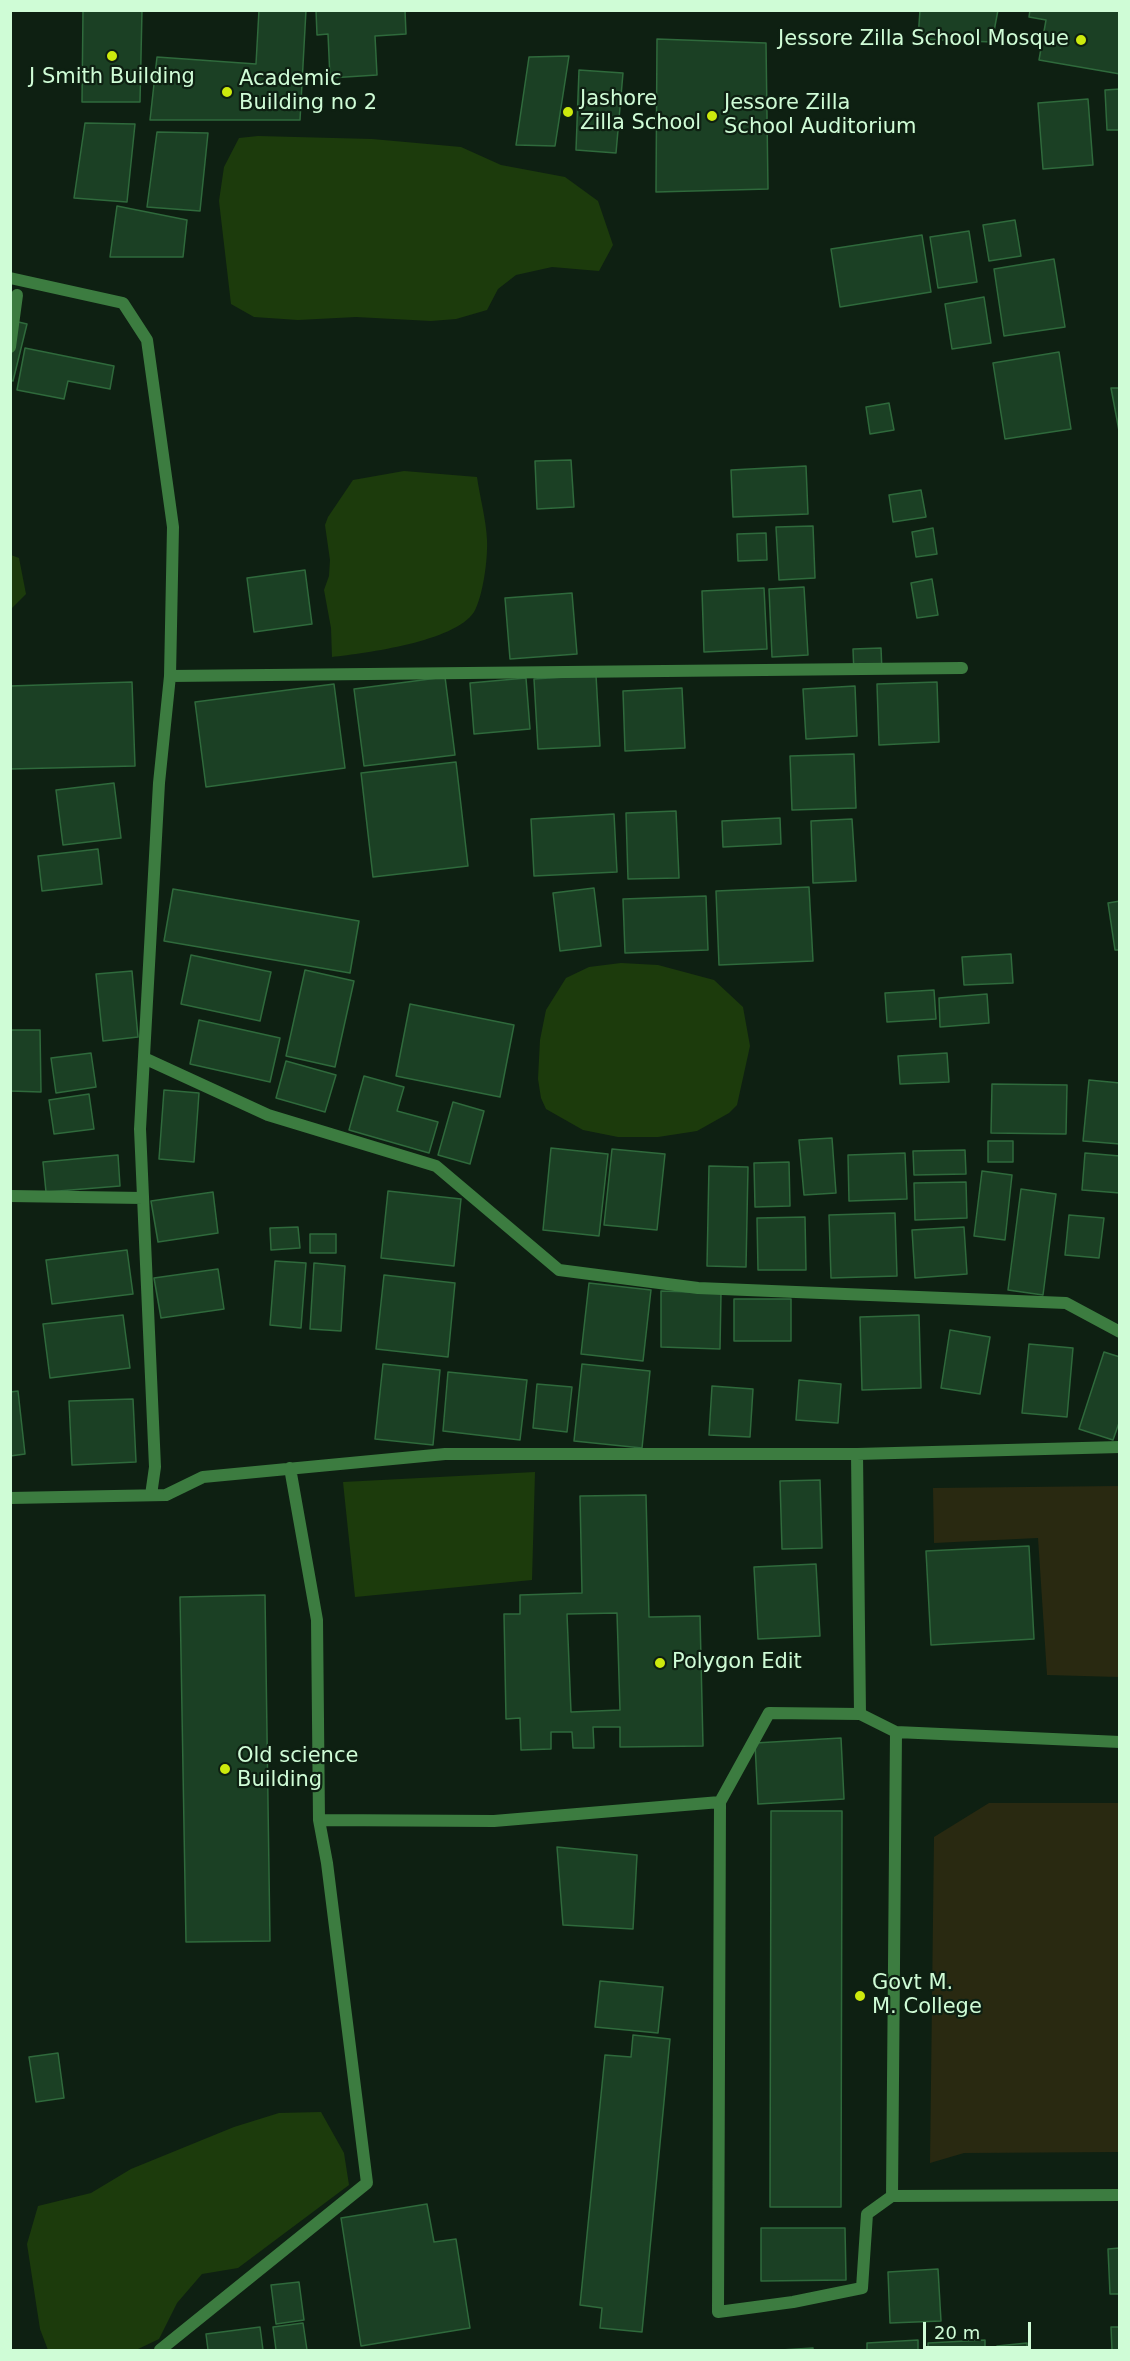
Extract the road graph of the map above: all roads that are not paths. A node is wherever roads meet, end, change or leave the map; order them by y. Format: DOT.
graph roads {
  1 [pos="10,278"];
  2 [pos="17,295"];
  3 [pos="10,347"];
  4 [pos="962,668"];
  5 [pos="170,676"];
  6 [pos="144,1058"];
  7 [pos="10,1196"];
  8 [pos="143,1198"];
  9 [pos="1119,1332"];
  10 [pos="1119,1447"];
  11 [pos="857,1454"];
  12 [pos="290,1468"];
  13 [pos="150,1496"];
  14 [pos="10,1498"];
  15 [pos="860,1714"];
  16 [pos="896,1732"];
  17 [pos="1119,1742"];
  18 [pos="720,1802"];
  19 [pos="319,1820"];
  20 [pos="1119,2194"];
  21 [pos="892,2196"];
  22 [pos="160,2350"];
  1 -- 5 [label="street"];
  2 -- 3 [label="street"];
  4 -- 5 [label="street"];
  5 -- 6 [label="street"];
  6 -- 8 [label="street"];
  6 -- 9 [label="street"];
  7 -- 8 [label="street"];
  8 -- 13 [label="street"];
  10 -- 11 [label="street"];
  11 -- 12 [label="street"];
  11 -- 15 [label="street"];
  12 -- 13 [label="street"];
  12 -- 19 [label="street"];
  13 -- 14 [label="street"];
  15 -- 16 [label="street"];
  15 -- 18 [label="street"];
  16 -- 17 [label="street"];
  16 -- 21 [label="street"];
  18 -- 19 [label="street"];
  18 -- 21 [label="street"];
  19 -- 22 [label="street"];
  20 -- 21 [label="street"];
}
